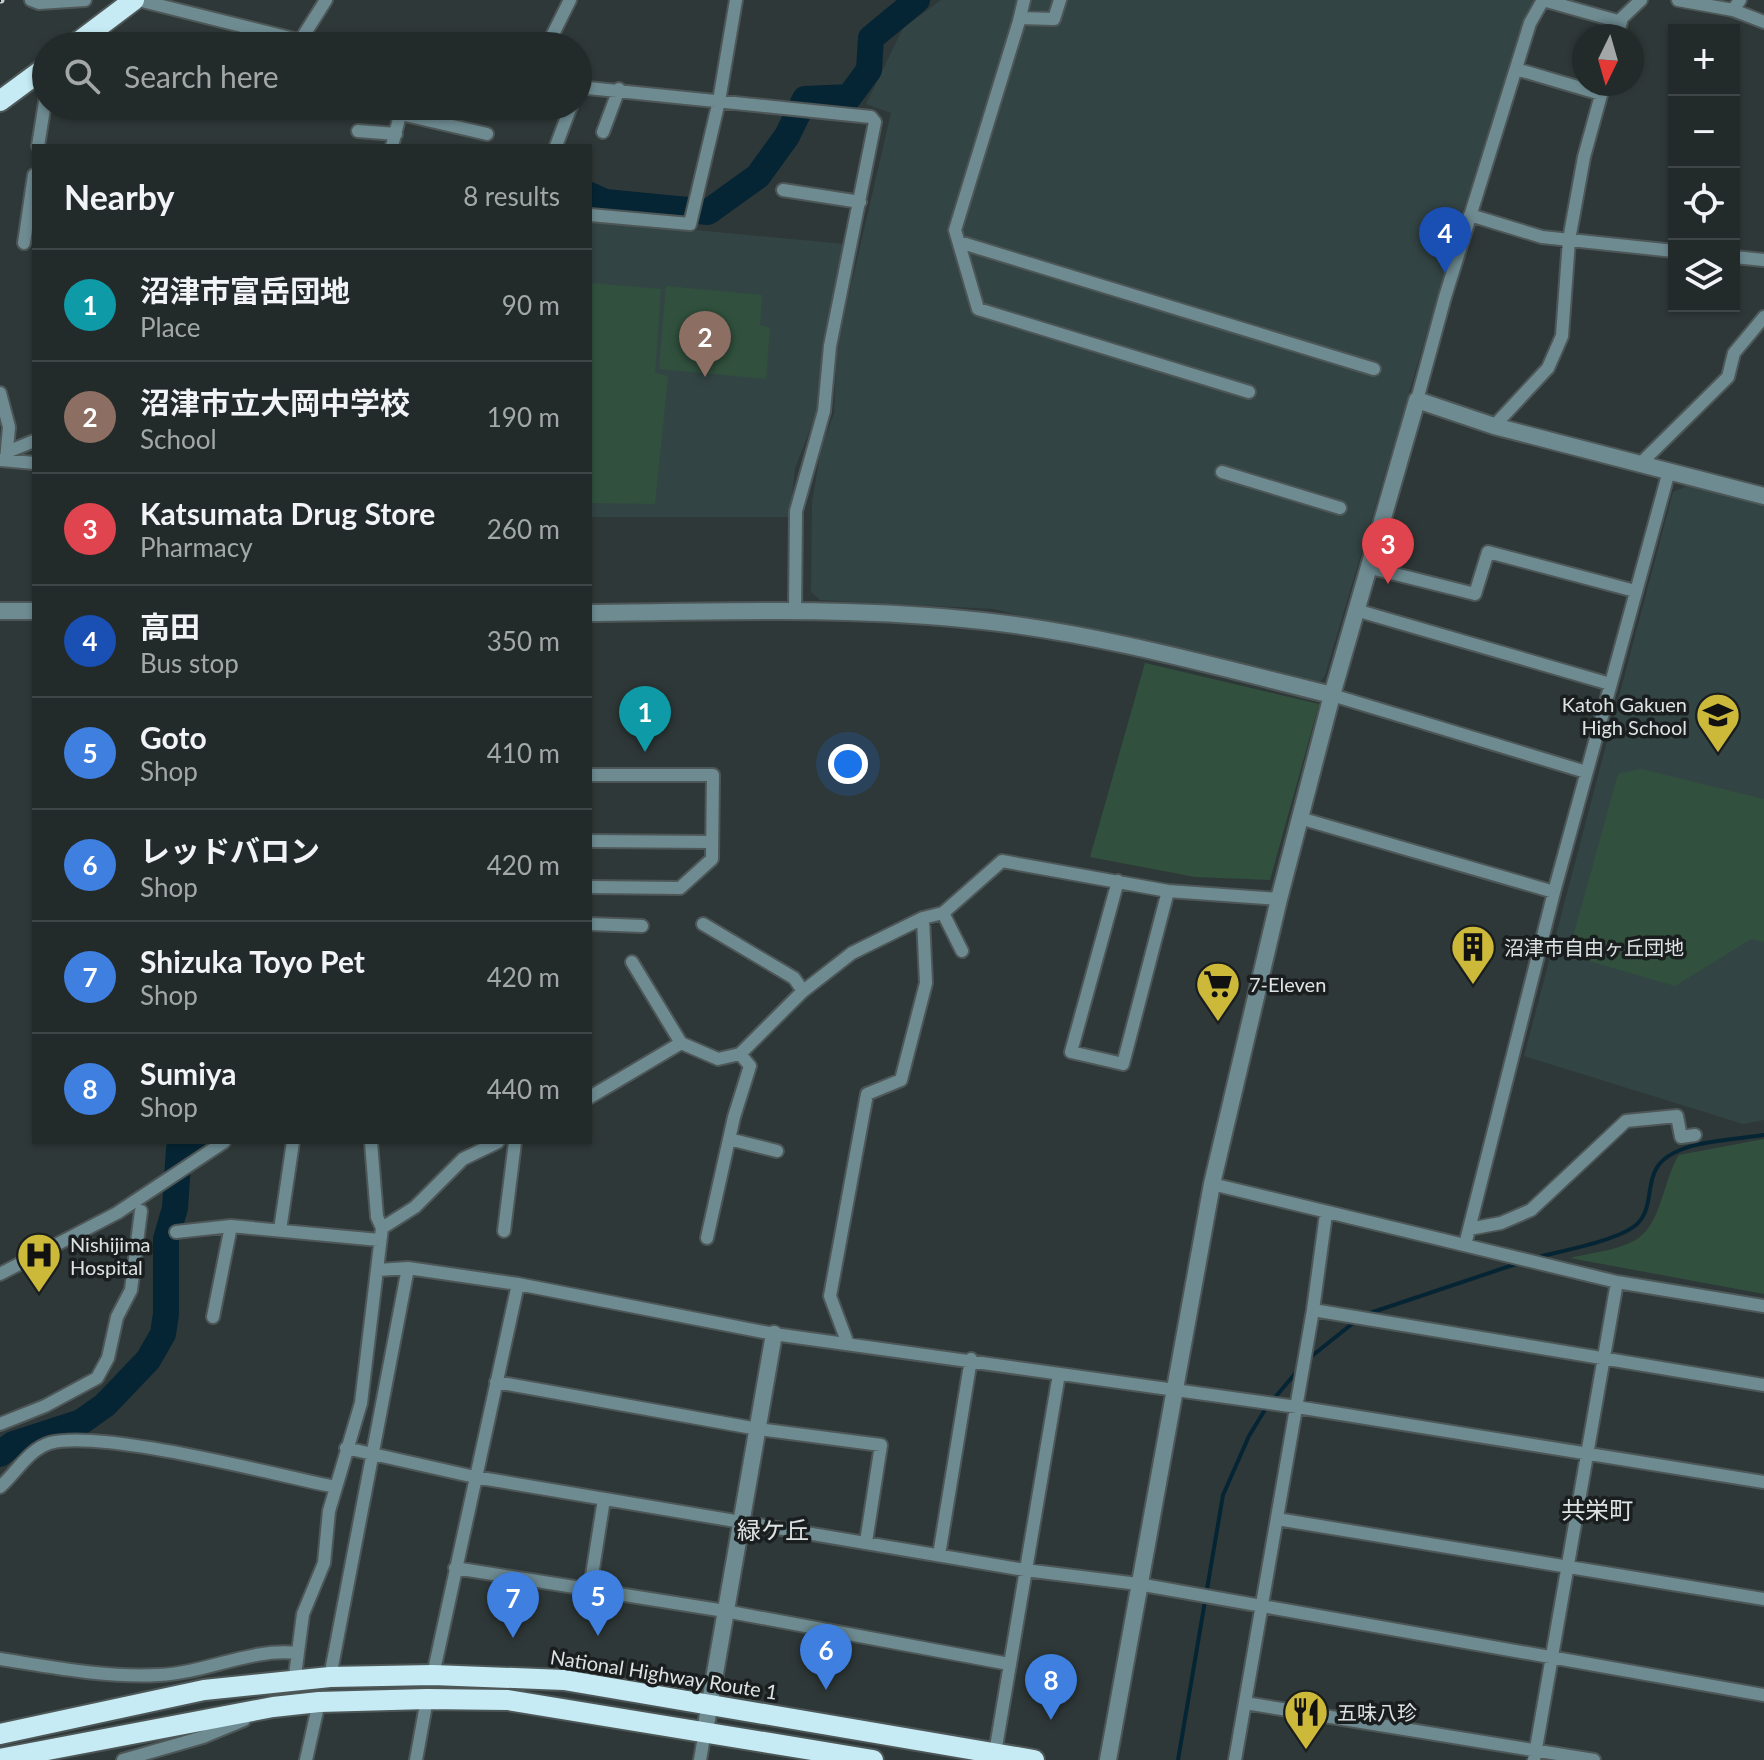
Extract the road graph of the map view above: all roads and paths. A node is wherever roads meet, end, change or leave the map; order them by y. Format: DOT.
graph roads {
  1 [pos="31,0"];
  2 [pos="85,0"];
  3 [pos="136,0"];
  4 [pos="326,0"];
  5 [pos="570,0"];
  6 [pos="736,0"];
  7 [pos="1024,0"];
  8 [pos="1060,0"];
  9 [pos="1543,0"];
  10 [pos="1641,0"];
  11 [pos="1678,0"];
  12 [pos="1737,5"];
  13 [pos="1019,21"];
  14 [pos="1621,22"];
  15 [pos="1764,22"];
  16 [pos="92,32"];
  17 [pos="264,32"];
  18 [pos="306,32"];
  19 [pos="554,32"];
  20 [pos="1516,69"];
  21 [pos="32,77"];
  22 [pos="1572,82"];
  23 [pos="592,88"];
  24 [pos="619,89"];
  25 [pos="1601,96"];
  26 [pos="0,101"];
  27 [pos="719,101"];
  28 [pos="42,120"];
  29 [pos="399,120"];
  30 [pos="437,120"];
  31 [pos="566,120"];
  32 [pos="358,131"];
  33 [pos="603,132"];
  34 [pos="487,134"];
  35 [pos="394,140"];
  36 [pos="38,144"];
  37 [pos="557,144"];
  38 [pos="32,189"];
  39 [pos="783,190"];
  40 [pos="860,202"];
  41 [pos="592,215"];
  42 [pos="1470,215"];
  43 [pos="1569,240"];
  44 [pos="959,242"];
  45 [pos="24,243"];
  46 [pos="1668,250"];
  47 [pos="1740,257"];
  48 [pos="1763,257"];
  49 [pos="1764,317"];
  50 [pos="1374,369"];
  51 [pos="1249,392"];
  52 [pos="0,393"];
  53 [pos="1417,400"];
  54 [pos="1494,426"];
  55 [pos="32,442"];
  56 [pos="4,458"];
  57 [pos="32,463"];
  58 [pos="1640,464"];
  59 [pos="1669,471"];
  60 [pos="1222,472"];
  61 [pos="1764,496"];
  62 [pos="1340,508"];
  63 [pos="1371,568"];
  64 [pos="1635,591"];
  65 [pos="0,611"];
  66 [pos="32,611"];
  67 [pos="795,611"];
  68 [pos="1359,611"];
  69 [pos="592,613"];
  70 [pos="1610,684"];
  71 [pos="1332,695"];
  72 [pos="1586,772"];
  73 [pos="592,775"];
  74 [pos="1303,819"];
  75 [pos="592,841"];
  76 [pos="712,842"];
  77 [pos="1118,881"];
  78 [pos="592,887"];
  79 [pos="1168,891"];
  80 [pos="1554,892"];
  81 [pos="1279,899"];
  82 [pos="943,913"];
  83 [pos="923,918"];
  84 [pos="592,924"];
  85 [pos="703,924"];
  86 [pos="642,926"];
  87 [pos="962,951"];
  88 [pos="632,962"];
  89 [pos="803,991"];
  90 [pos="681,1043"];
  91 [pos="740,1054"];
  92 [pos="592,1096"];
  93 [pos="1695,1135"];
  94 [pos="729,1139"];
  95 [pos="221,1144"];
  96 [pos="293,1144"];
  97 [pos="371,1144"];
  98 [pos="494,1144"];
  99 [pos="515,1144"];
  100 [pos="777,1151"];
  101 [pos="1212,1184"];
  102 [pos="141,1211"];
  103 [pos="1326,1214"];
  104 [pos="231,1226"];
  105 [pos="1469,1229"];
  106 [pos="280,1230"];
  107 [pos="504,1231"];
  108 [pos="176,1232"];
  109 [pos="380,1234"];
  110 [pos="707,1238"];
  111 [pos="1465,1245"];
  112 [pos="408,1268"];
  113 [pos="378,1270"];
  114 [pos="0,1274"];
  115 [pos="1617,1282"];
  116 [pos="518,1284"];
  117 [pos="1764,1306"];
  118 [pos="1313,1310"];
  119 [pos="213,1317"];
  120 [pos="774,1334"];
  121 [pos="848,1344"];
  122 [pos="1604,1358"];
  123 [pos="971,1359"];
  124 [pos="1059,1374"];
  125 [pos="496,1382"];
  126 [pos="1764,1385"];
  127 [pos="1174,1390"];
  128 [pos="1297,1407"];
  129 [pos="0,1424"];
  130 [pos="758,1429"];
  131 [pos="346,1448"];
  132 [pos="1587,1452"];
  133 [pos="372,1456"];
  134 [pos="475,1477"];
  135 [pos="1764,1482"];
  136 [pos="0,1487"];
  137 [pos="336,1487"];
  138 [pos="604,1499"];
  139 [pos="1277,1519"];
  140 [pos="743,1522"];
  141 [pos="866,1542"];
  142 [pos="939,1555"];
  143 [pos="1568,1565"];
  144 [pos="455,1568"];
  145 [pos="1025,1570"];
  146 [pos="1138,1584"];
  147 [pos="590,1588"];
  148 [pos="1764,1599"];
  149 [pos="1262,1608"];
  150 [pos="725,1611"];
  151 [pos="297,1653"];
  152 [pos="1553,1657"];
  153 [pos="0,1659"];
  154 [pos="1009,1664"];
  155 [pos="433,1675"];
  156 [pos="330,1677"];
  157 [pos="294,1683"];
  158 [pos="1764,1695"];
  159 [pos="427,1699"];
  160 [pos="319,1702"];
  161 [pos="1245,1703"];
  162 [pos="709,1705"];
  163 [pos="273,1707"];
  164 [pos="705,1731"];
  165 [pos="0,1734"];
  166 [pos="995,1753"];
  167 [pos="1535,1755"];
  168 [pos="2,1759"];
  169 [pos="123,1760"];
  170 [pos="306,1760"];
  171 [pos="416,1760"];
  172 [pos="700,1760"];
  173 [pos="873,1760"];
  174 [pos="1034,1760"];
  175 [pos="1108,1760"];
  176 [pos="1235,1760"];
  177 [pos="1594,1760"];
  1 -- 2 [label="street"];
  3 -- 16 [label="highway"];
  3 -- 17 [label="street"];
  4 -- 18 [label="street"];
  5 -- 19 [label="street"];
  6 -- 27 [label="street"];
  7 -- 13 [label="street"];
  8 -- 13 [label="street"];
  9 -- 14 [label="street"];
  9 -- 20 [label="street"];
  10 -- 14 [label="street"];
  11 -- 12 [label="street"];
  12 -- 15 [label="street"];
  13 -- 44 [label="street"];
  20 -- 22 [label="street"];
  20 -- 42 [label="street"];
  21 -- 26 [label="highway"];
  23 -- 24 [label="street"];
  24 -- 27 [label="street"];
  24 -- 33 [label="street"];
  25 -- 43 [label="street"];
  27 -- 40 [label="street"];
  27 -- 41 [label="street"];
  28 -- 36 [label="street"];
  29 -- 35 [label="street"];
  30 -- 34 [label="street"];
  31 -- 37 [label="street"];
  32 -- 35 [label="street"];
  38 -- 45 [label="street"];
  39 -- 40 [label="street"];
  40 -- 67 [label="street"];
  42 -- 43 [label="street"];
  42 -- 53 [label="street"];
  43 -- 46 [label="street"];
  43 -- 54 [label="street"];
  44 -- 50 [label="street"];
  44 -- 51 [label="street"];
  47 -- 48 [label="street"];
  49 -- 58 [label="street"];
  52 -- 56 [label="street"];
  53 -- 54 [label="street"];
  53 -- 63 [label="street"];
  54 -- 58 [label="street"];
  55 -- 56 [label="street"];
  56 -- 57 [label="street"];
  58 -- 59 [label="street"];
  59 -- 61 [label="street"];
  59 -- 64 [label="street"];
  60 -- 62 [label="street"];
  63 -- 64 [label="street"];
  63 -- 68 [label="street"];
  64 -- 70 [label="street"];
  65 -- 66 [label="street"];
  67 -- 69 [label="street"];
  67 -- 71 [label="street"];
  68 -- 70 [label="street"];
  68 -- 71 [label="street"];
  70 -- 72 [label="street"];
  71 -- 72 [label="street"];
  71 -- 74 [label="street"];
  72 -- 80 [label="street"];
  73 -- 76 [label="street"];
  74 -- 80 [label="street"];
  74 -- 81 [label="street"];
  75 -- 76 [label="street"];
  76 -- 78 [label="street"];
  77 -- 79 [label="street"];
  77 -- 79 [label="street"];
  77 -- 82 [label="street"];
  79 -- 81 [label="street"];
  80 -- 105 [label="street"];
  81 -- 101 [label="street"];
  82 -- 83 [label="street"];
  82 -- 87 [label="street"];
  83 -- 89 [label="street"];
  83 -- 121 [label="street"];
  84 -- 86 [label="street"];
  85 -- 89 [label="street"];
  88 -- 90 [label="street"];
  89 -- 91 [label="street"];
  90 -- 91 [label="street"];
  90 -- 92 [label="street"];
  91 -- 94 [label="street"];
  93 -- 105 [label="street"];
  94 -- 100 [label="street"];
  94 -- 110 [label="street"];
  95 -- 114 [label="street"];
  96 -- 106 [label="street"];
  97 -- 109 [label="street"];
  98 -- 109 [label="street"];
  99 -- 107 [label="street"];
  101 -- 103 [label="street"];
  101 -- 127 [label="street"];
  102 -- 129 [label="street"];
  103 -- 111 [label="street"];
  103 -- 118 [label="street"];
  104 -- 106 [label="street"];
  104 -- 108 [label="street"];
  104 -- 119 [label="street"];
  105 -- 111 [label="street"];
  106 -- 109 [label="street"];
  109 -- 113 [label="street"];
  111 -- 115 [label="street"];
  112 -- 113 [label="street"];
  112 -- 116 [label="street"];
  112 -- 133 [label="street"];
  113 -- 131 [label="street"];
  115 -- 117 [label="street"];
  115 -- 122 [label="street"];
  116 -- 120 [label="street"];
  116 -- 125 [label="street"];
  118 -- 122 [label="street"];
  118 -- 128 [label="street"];
  120 -- 121 [label="street"];
  120 -- 130 [label="street"];
  121 -- 123 [label="street"];
  122 -- 126 [label="street"];
  122 -- 132 [label="street"];
  123 -- 124 [label="street"];
  123 -- 142 [label="street"];
  124 -- 127 [label="street"];
  124 -- 145 [label="street"];
  125 -- 130 [label="street"];
  125 -- 134 [label="street"];
  127 -- 128 [label="street"];
  127 -- 146 [label="street"];
  128 -- 132 [label="street"];
  128 -- 139 [label="street"];
  130 -- 140 [label="street"];
  130 -- 141 [label="street"];
  131 -- 133 [label="street"];
  131 -- 137 [label="street"];
  132 -- 135 [label="street"];
  132 -- 143 [label="street"];
  133 -- 134 [label="street"];
  133 -- 156 [label="street"];
  134 -- 138 [label="street"];
  134 -- 144 [label="street"];
  136 -- 137 [label="street"];
  137 -- 151 [label="street"];
  138 -- 140 [label="street"];
  138 -- 147 [label="street"];
  139 -- 143 [label="street"];
  139 -- 149 [label="street"];
  140 -- 141 [label="street"];
  140 -- 150 [label="street"];
  141 -- 142 [label="street"];
  142 -- 145 [label="street"];
  143 -- 148 [label="street"];
  143 -- 152 [label="street"];
  144 -- 147 [label="street"];
  144 -- 155 [label="street"];
  145 -- 146 [label="street"];
  145 -- 154 [label="street"];
  146 -- 149 [label="street"];
  146 -- 175 [label="street"];
  147 -- 150 [label="street"];
  149 -- 152 [label="street"];
  149 -- 161 [label="street"];
  150 -- 154 [label="street"];
  150 -- 162 [label="street"];
  151 -- 153 [label="street"];
  151 -- 157 [label="street"];
  152 -- 158 [label="street"];
  152 -- 167 [label="street"];
  154 -- 166 [label="street"];
  155 -- 156 [label="highway, National Highway Route 1"];
  155 -- 162 [label="highway, National Highway Route 1"];
  156 -- 157 [label="highway, National Highway Route 1"];
  157 -- 165 [label="highway, National Highway Route 1"];
  159 -- 160 [label="highway"];
  159 -- 164 [label="highway"];
  159 -- 171 [label="street"];
  160 -- 163 [label="highway"];
  160 -- 170 [label="street"];
  161 -- 167 [label="street"];
  161 -- 176 [label="street"];
  162 -- 164 [label="street"];
  162 -- 166 [label="highway, National Highway Route 1"];
  163 -- 168 [label="highway"];
  163 -- 169 [label="street"];
  164 -- 172 [label="street"];
  164 -- 173 [label="highway"];
  166 -- 174 [label="highway, National Highway Route 1"];
  167 -- 177 [label="street"];
}
